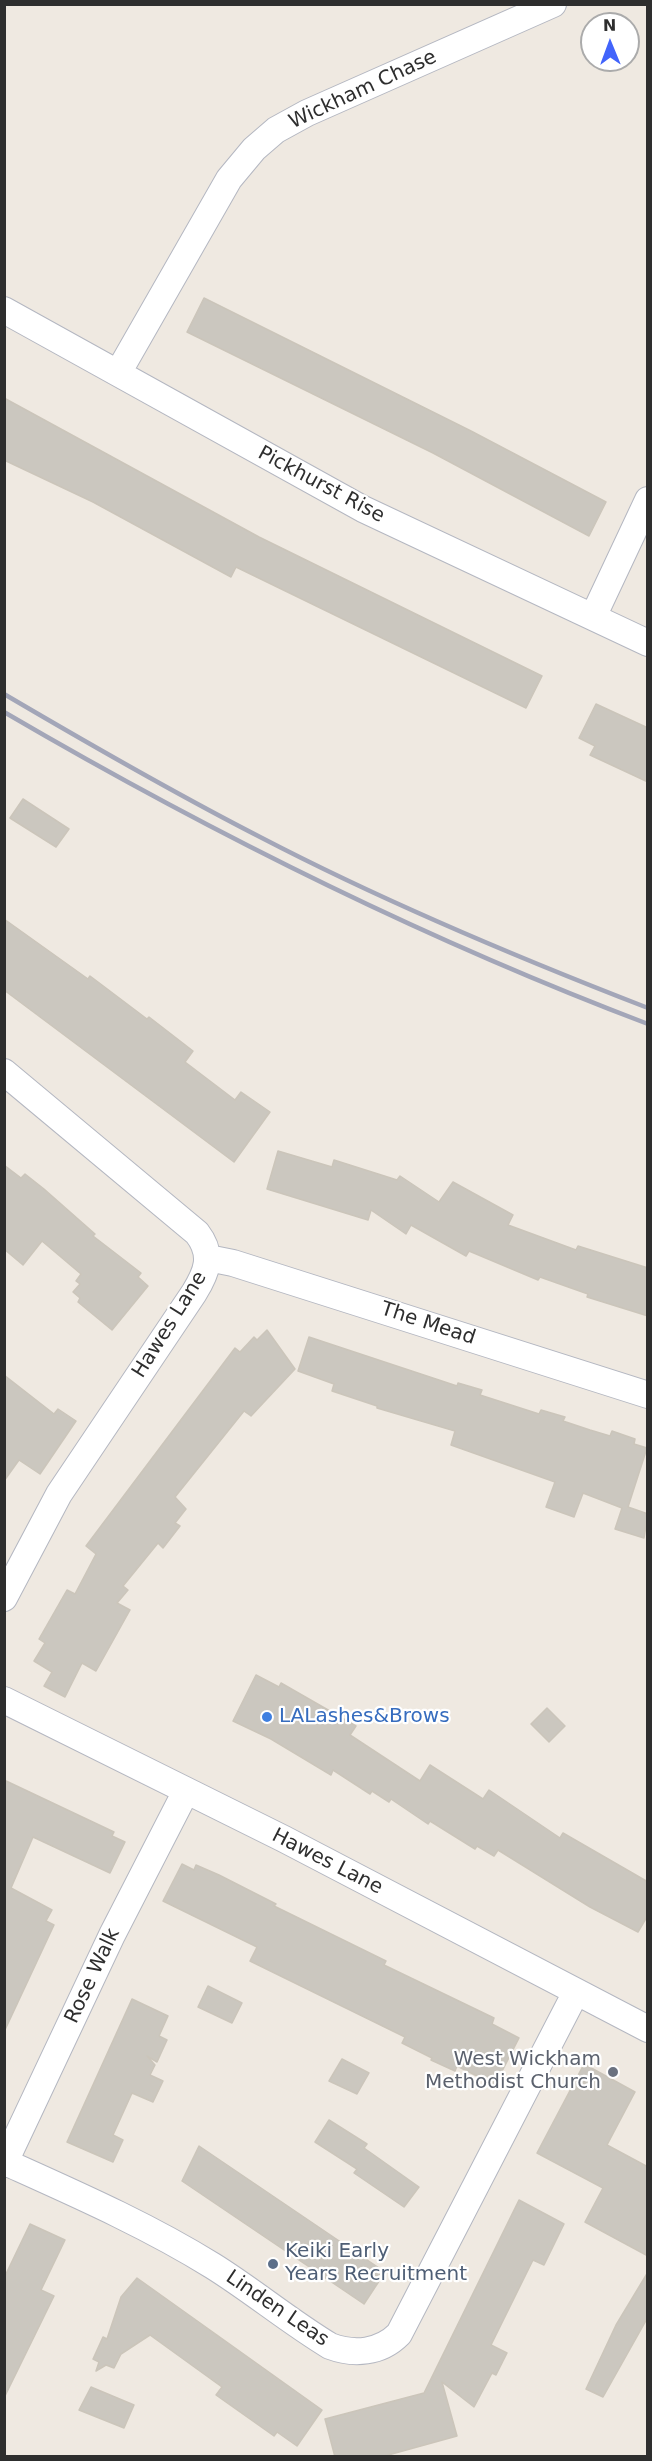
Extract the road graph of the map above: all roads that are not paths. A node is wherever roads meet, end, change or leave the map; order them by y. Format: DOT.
graph roads {
  1 [pos="553,4"];
  2 [pos="4,310"];
  3 [pos="118,373"];
  4 [pos="648,500"];
  5 [pos="593,617"];
  6 [pos="648,642"];
  7 [pos="4,1072"];
  8 [pos="208,1258"];
  9 [pos="648,1395"];
  10 [pos="4,1598"];
  11 [pos="4,1700"];
  12 [pos="186,1791"];
  13 [pos="576,1992"];
  14 [pos="648,2029"];
  15 [pos="5,2163"];
  1 -- 3 [label="street, Wickham Chase"];
  2 -- 3 [label="street, Pickhurst Rise"];
  3 -- 5 [label="street, Pickhurst Rise"];
  4 -- 5 [label="street"];
  5 -- 6 [label="street, Pickhurst Rise"];
  7 -- 8 [label="street, Hawes Lane"];
  8 -- 9 [label="street, The Mead"];
  8 -- 10 [label="street, Hawes Lane"];
  11 -- 12 [label="street, Hawes Lane"];
  12 -- 13 [label="street, Hawes Lane"];
  12 -- 15 [label="street, Rose Walk"];
  13 -- 14 [label="street, Hawes Lane"];
  13 -- 15 [label="street, Linden Leas"];
}
